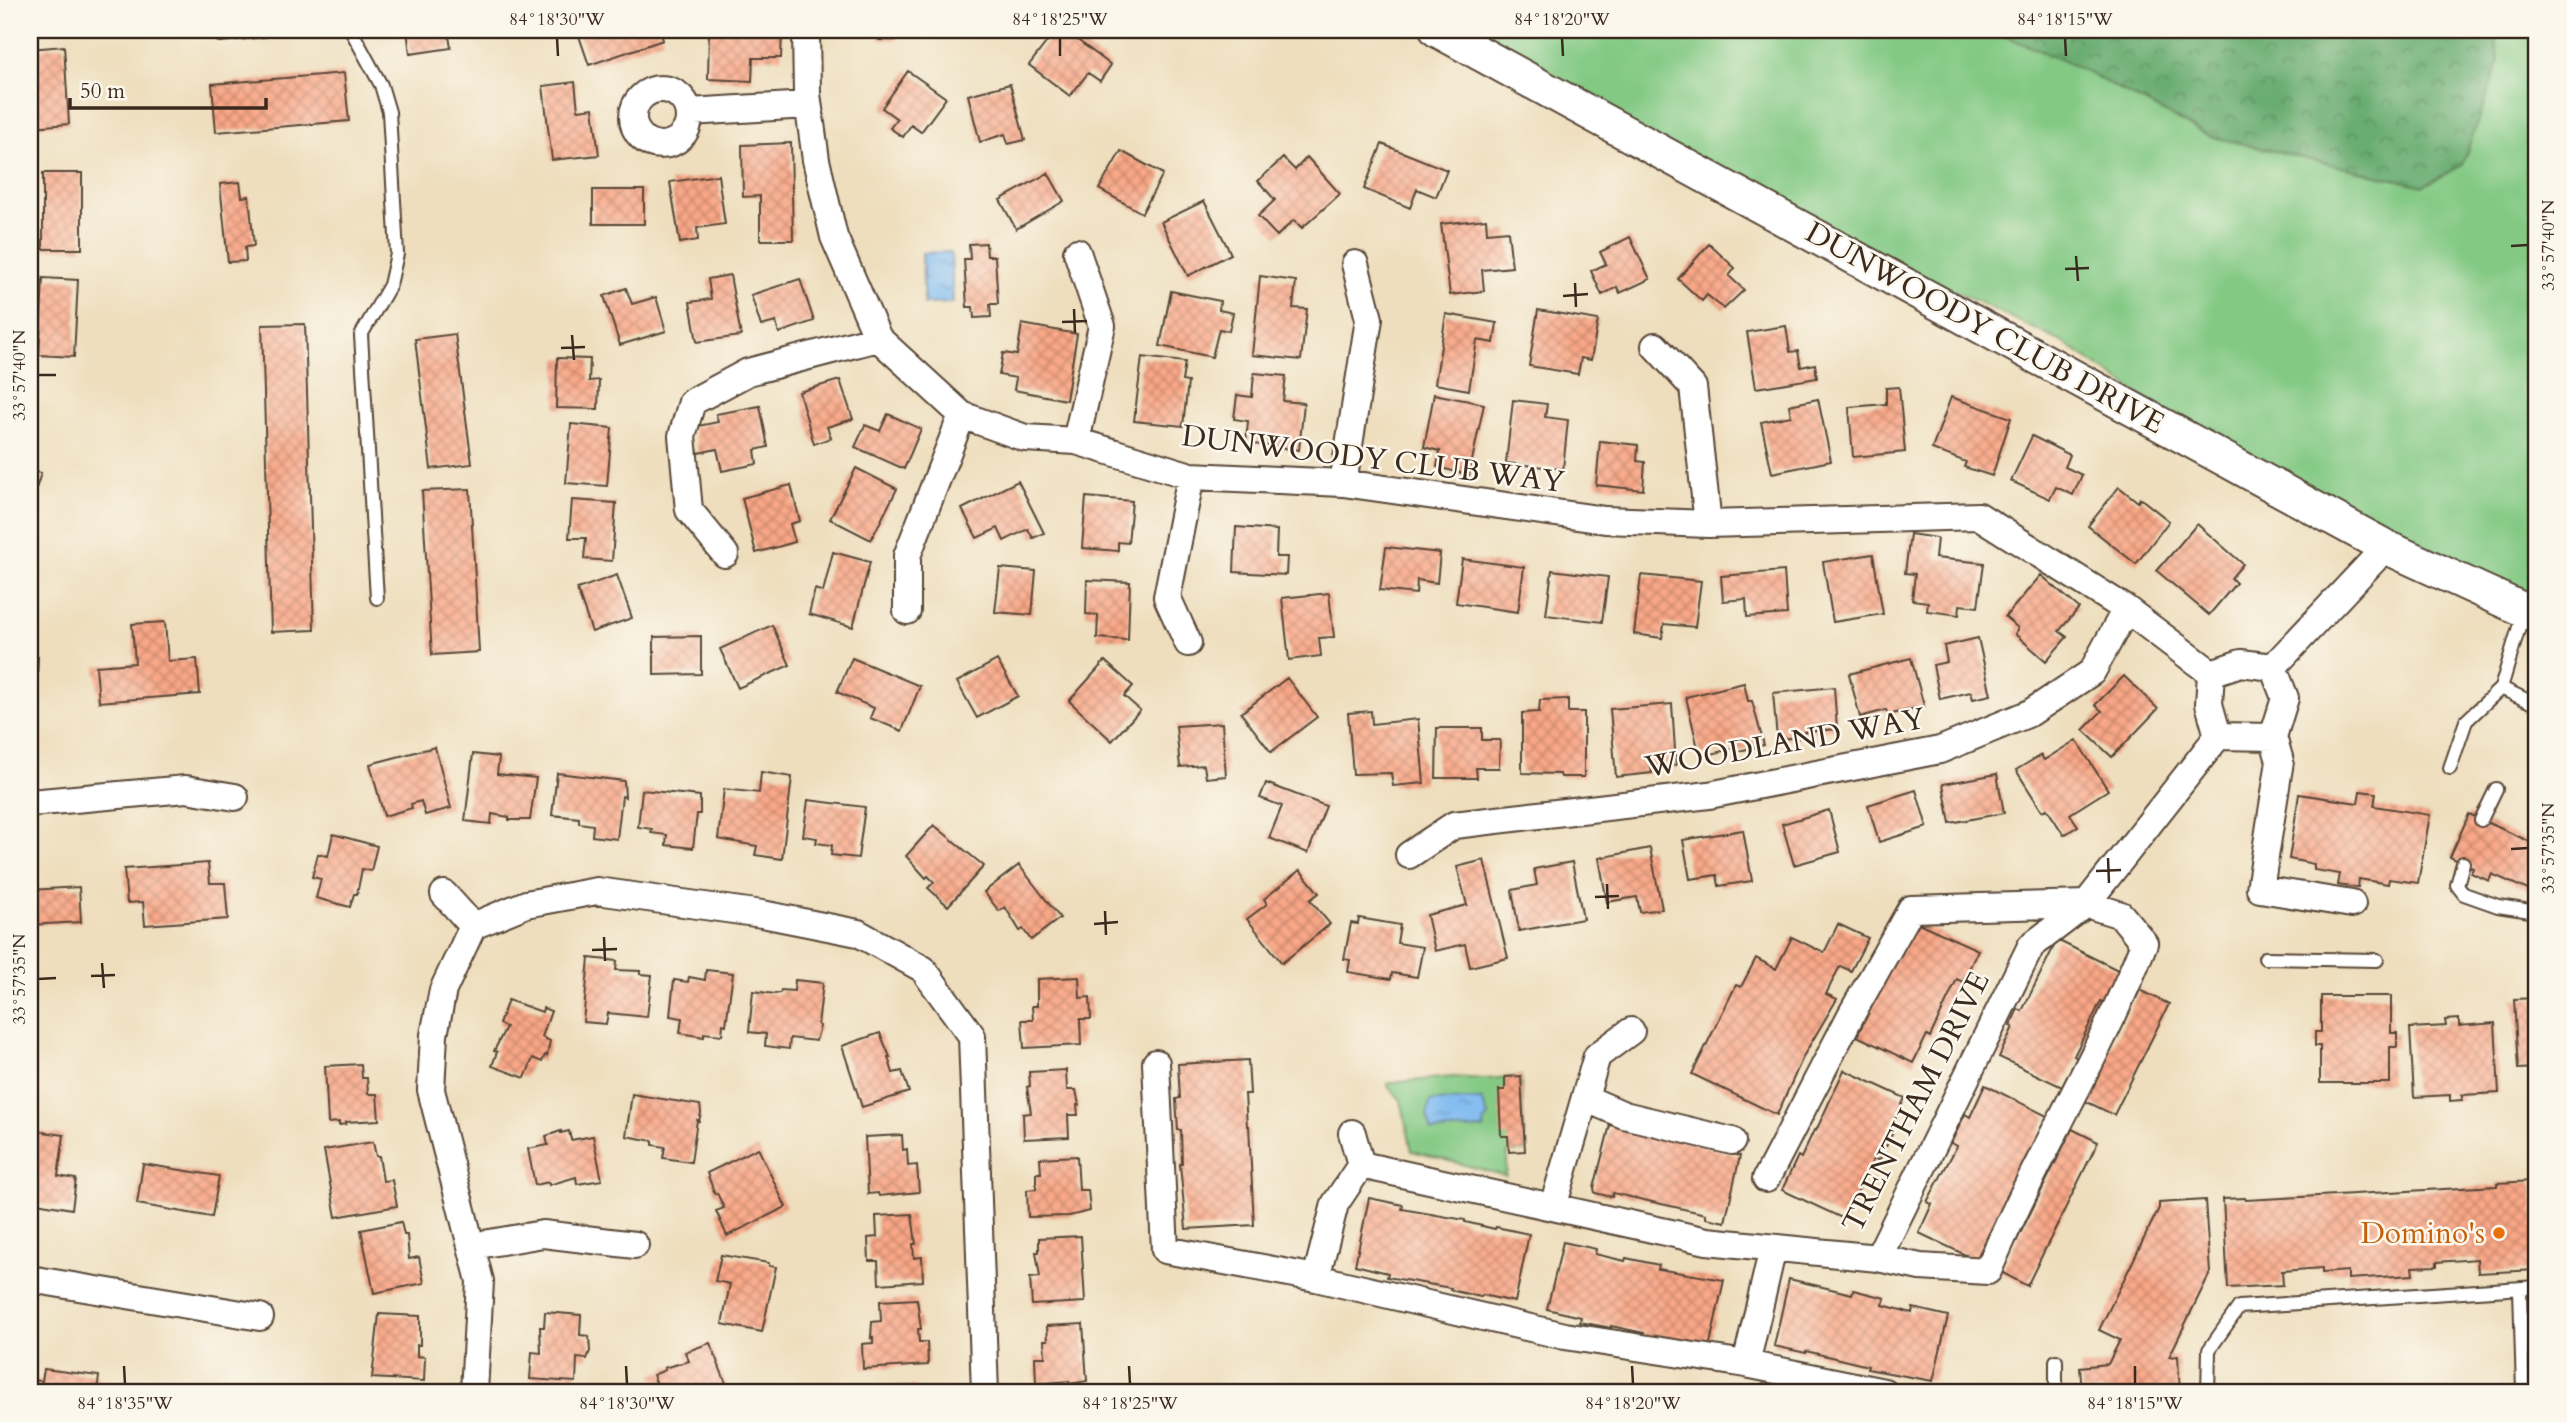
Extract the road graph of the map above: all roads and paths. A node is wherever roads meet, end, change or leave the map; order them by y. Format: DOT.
graph roads {
  1 [pos="264,30"];
  2 [pos="351,30"];
  3 [pos="806,30"];
  4 [pos="1437,30"];
  5 [pos="220,36"];
  6 [pos="808,105"];
  7 [pos="689,112"];
  8 [pos="1077,252"];
  9 [pos="1355,264"];
  10 [pos="878,338"];
  11 [pos="1655,346"];
  12 [pos="962,415"];
  13 [pos="1076,441"];
  14 [pos="1191,476"];
  15 [pos="1343,483"];
  16 [pos="1708,524"];
  17 [pos="2386,547"];
  18 [pos="725,554"];
  19 [pos="377,598"];
  20 [pos="2126,609"];
  21 [pos="907,611"];
  22 [pos="2530,613"];
  23 [pos="1188,643"];
  24 [pos="2273,667"];
  25 [pos="2211,673"];
  26 [pos="2501,688"];
  27 [pos="2537,705"];
  28 [pos="2218,736"];
  29 [pos="2273,737"];
  30 [pos="2449,768"];
  31 [pos="2496,789"];
  32 [pos="235,797"];
  33 [pos="30,803"];
  34 [pos="2481,820"];
  35 [pos="1409,855"];
  36 [pos="2463,863"];
  37 [pos="444,894"];
  38 [pos="2086,904"];
  39 [pos="2352,904"];
  40 [pos="2537,912"];
  41 [pos="473,926"];
  42 [pos="2265,958"];
  43 [pos="2377,960"];
  44 [pos="1631,1031"];
  45 [pos="1156,1063"];
  46 [pos="1585,1098"];
  47 [pos="1352,1133"];
  48 [pos="1732,1141"];
  49 [pos="1360,1166"];
  50 [pos="1766,1180"];
  51 [pos="1553,1207"];
  52 [pos="635,1245"];
  53 [pos="472,1246"];
  54 [pos="1773,1248"];
  55 [pos="1878,1258"];
  56 [pos="1316,1278"];
  57 [pos="30,1279"];
  58 [pos="2537,1287"];
  59 [pos="2519,1289"];
  60 [pos="260,1317"];
  61 [pos="2056,1362"];
  62 [pos="1746,1364"];
  63 [pos="474,1392"];
  64 [pos="985,1392"];
  65 [pos="1884,1392"];
  66 [pos="2056,1392"];
  67 [pos="2208,1392"];
  68 [pos="2523,1392"];
  1 -- 5 [label="lane"];
  2 -- 19 [label="lane"];
  3 -- 6 [label="street, DUNWOODY CLUB WAY"];
  4 -- 17 [label="street, DUNWOODY CLUB DRIVE"];
  6 -- 7 [label="street"];
  6 -- 10 [label="street, DUNWOODY CLUB WAY"];
  8 -- 13 [label="street"];
  9 -- 15 [label="street"];
  10 -- 12 [label="street, DUNWOODY CLUB WAY"];
  10 -- 18 [label="street"];
  11 -- 16 [label="street"];
  12 -- 13 [label="street, DUNWOODY CLUB WAY"];
  12 -- 21 [label="street"];
  13 -- 14 [label="street, DUNWOODY CLUB WAY"];
  14 -- 15 [label="street, DUNWOODY CLUB WAY"];
  14 -- 23 [label="street"];
  15 -- 16 [label="street, DUNWOODY CLUB WAY"];
  16 -- 20 [label="street, DUNWOODY CLUB WAY"];
  17 -- 22 [label="street, DUNWOODY CLUB DRIVE"];
  17 -- 24 [label="street"];
  20 -- 25 [label="street, DUNWOODY CLUB WAY"];
  20 -- 35 [label="street, WOODLAND WAY"];
  22 -- 26 [label="lane"];
  24 -- 25 [label="street"];
  24 -- 29 [label="street"];
  25 -- 28 [label="street"];
  26 -- 27 [label="lane"];
  26 -- 30 [label="lane"];
  28 -- 29 [label="street"];
  28 -- 38 [label="street, TRENTHAM DRIVE"];
  29 -- 39 [label="street"];
  31 -- 34 [label="lane"];
  32 -- 33 [label="street"];
  36 -- 40 [label="lane"];
  37 -- 41 [label="street"];
  38 -- 50 [label="street"];
  38 -- 55 [label="street, TRENTHAM DRIVE"];
  38 -- 55 [label="street"];
  41 -- 53 [label="street"];
  41 -- 64 [label="street"];
  42 -- 43 [label="lane"];
  44 -- 46 [label="street"];
  45 -- 56 [label="street"];
  46 -- 48 [label="street"];
  46 -- 51 [label="street"];
  47 -- 49 [label="street"];
  49 -- 51 [label="street, TRENTHAM DRIVE"];
  49 -- 56 [label="street"];
  51 -- 54 [label="street, TRENTHAM DRIVE"];
  52 -- 53 [label="street"];
  53 -- 63 [label="street"];
  54 -- 55 [label="street, TRENTHAM DRIVE"];
  54 -- 62 [label="street"];
  56 -- 62 [label="street"];
  57 -- 60 [label="street"];
  58 -- 59 [label="lane"];
  59 -- 67 [label="lane"];
  59 -- 68 [label="lane"];
  61 -- 66 [label="lane"];
  62 -- 65 [label="street"];
}
